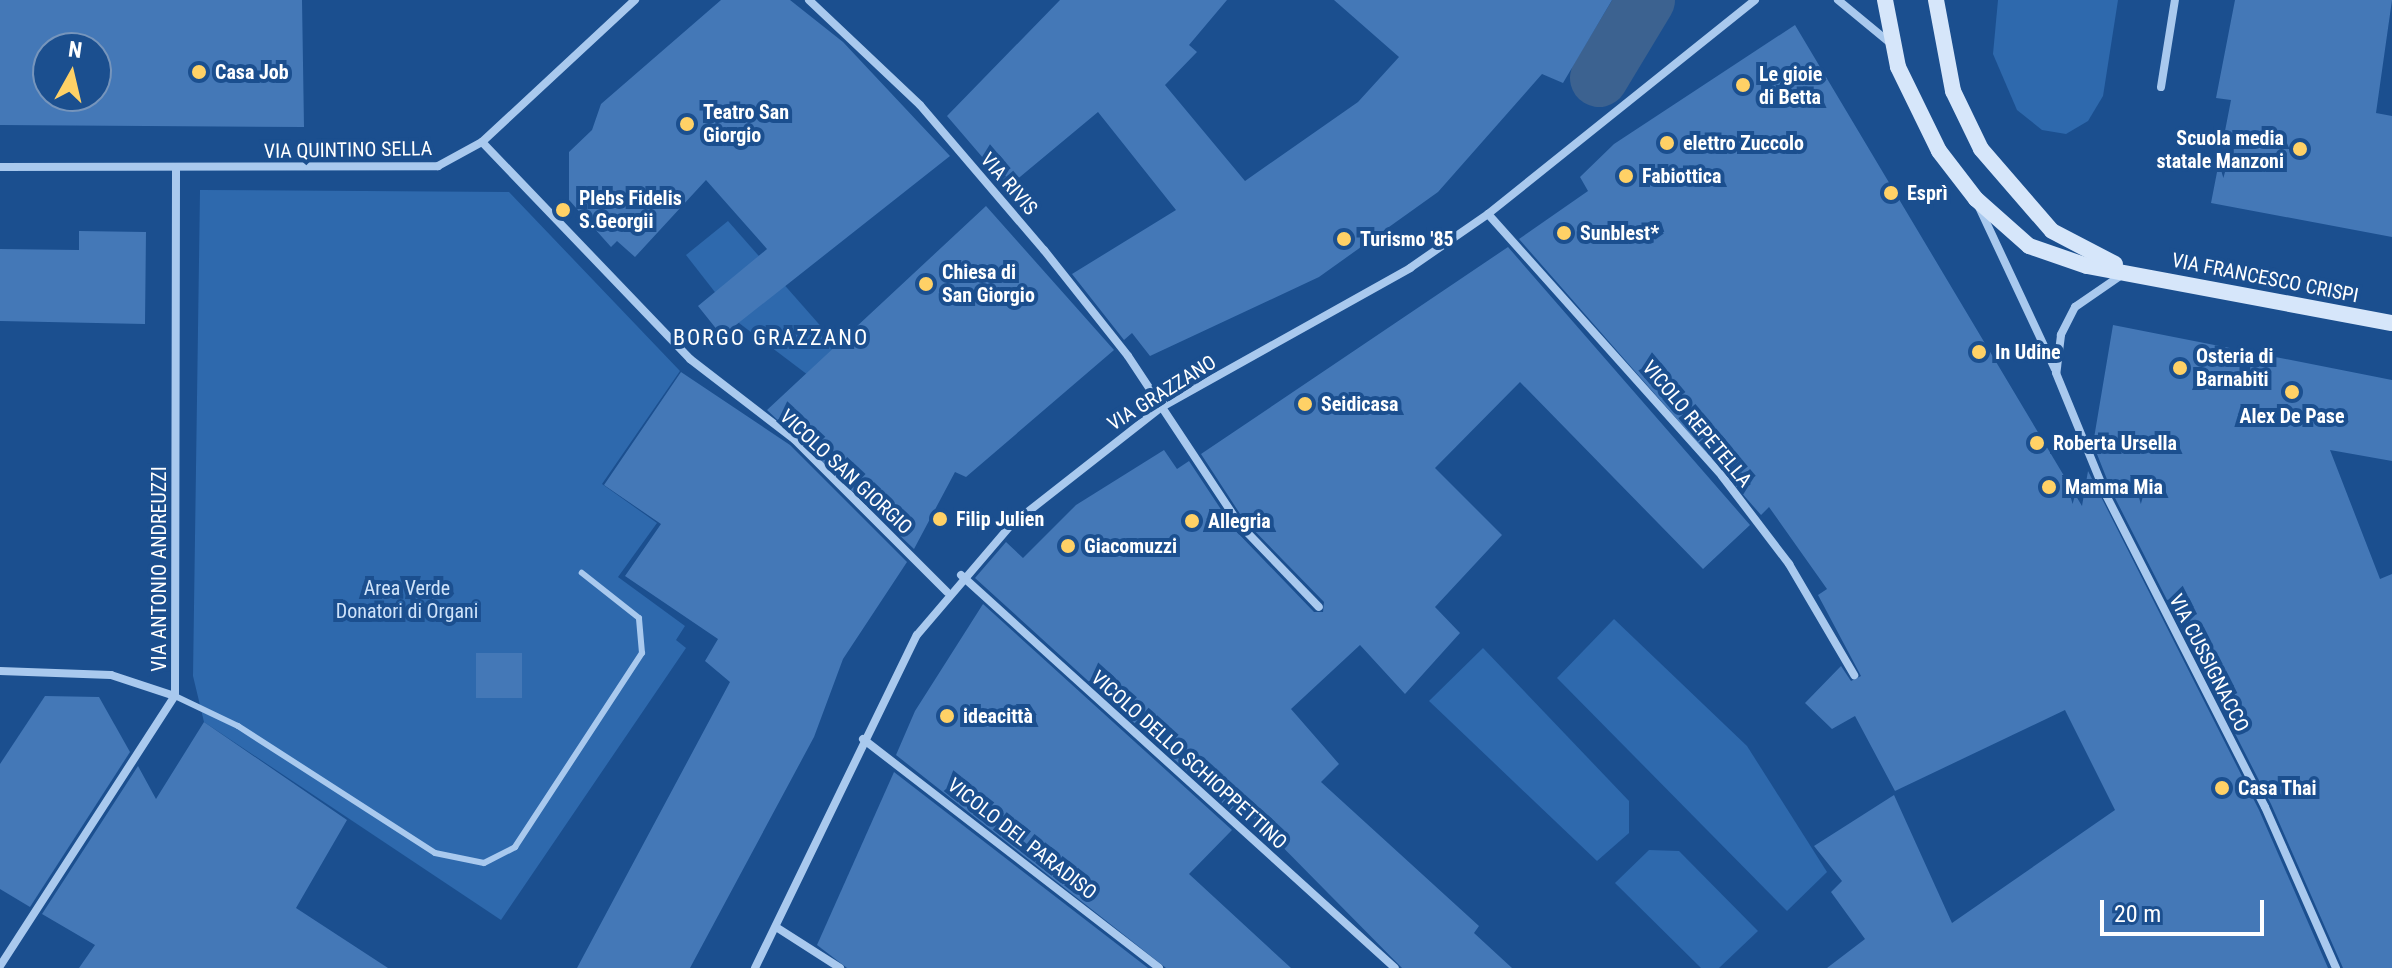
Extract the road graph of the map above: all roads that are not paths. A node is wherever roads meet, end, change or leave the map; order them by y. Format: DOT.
graph roads {
  1 [pos="635,0"];
  2 [pos="809,0"];
  3 [pos="1838,0"];
  4 [pos="1885,0"];
  5 [pos="1936,0"];
  6 [pos="2175,0"];
  7 [pos="1751,1"];
  8 [pos="1893,46"];
  9 [pos="2161,87"];
  10 [pos="482,142"];
  11 [pos="0,167"];
  12 [pos="176,168"];
  13 [pos="1976,199"];
  14 [pos="1488,214"];
  15 [pos="2131,271"];
  16 [pos="2392,323"];
  17 [pos="2056,373"];
  18 [pos="1160,408"];
  19 [pos="582,573"];
  20 [pos="961,575"];
  21 [pos="947,592"];
  22 [pos="1319,607"];
  23 [pos="0,671"];
  24 [pos="1854,675"];
  25 [pos="175,696"];
  26 [pos="863,739"];
  27 [pos="776,927"];
  28 [pos="0,966"];
  29 [pos="755,968"];
  30 [pos="840,968"];
  31 [pos="1159,968"];
  32 [pos="1395,968"];
  33 [pos="2336,968"];
  1 -- 10 [label="street, VIA QUINTINO SELLA"];
  2 -- 18 [label="street, VIA RIVIS"];
  3 -- 8 [label="street"];
  4 -- 8 [label="street"];
  5 -- 15 [label="street"];
  6 -- 9 [label="street"];
  7 -- 14 [label="street, VIA GRAZZANO"];
  8 -- 13 [label="street"];
  10 -- 12 [label="street, VIA QUINTINO SELLA"];
  10 -- 21 [label="street, VICOLO SAN GIORGIO"];
  11 -- 12 [label="street, VIA QUINTINO SELLA"];
  12 -- 25 [label="street, VIA ANTONIO ANDREUZZI"];
  13 -- 15 [label="street"];
  13 -- 17 [label="street, VIA CUSSIGNACCO"];
  14 -- 18 [label="street, VIA GRAZZANO"];
  14 -- 24 [label="street, VICOLO REPETELLA"];
  15 -- 16 [label="street, VIA FRANCESCO CRISPI"];
  15 -- 17 [label="street"];
  17 -- 33 [label="street, VIA CUSSIGNACCO"];
  18 -- 20 [label="street, VIA GRAZZANO"];
  18 -- 22 [label="street, VIA RIVIS"];
  19 -- 25 [label="lane"];
  20 -- 21 [label="street, VIA GRAZZANO"];
  20 -- 32 [label="street, VICOLO DELLO SCHIOPPETTINO"];
  21 -- 26 [label="street, VIA GRAZZANO"];
  23 -- 25 [label="street"];
  25 -- 28 [label="street, VIA ANTONIO ANDREUZZI"];
  26 -- 27 [label="street, VIA GRAZZANO"];
  26 -- 31 [label="street, VICOLO DEL PARADISO"];
  27 -- 29 [label="street, VIA GRAZZANO"];
  27 -- 30 [label="street"];
}
